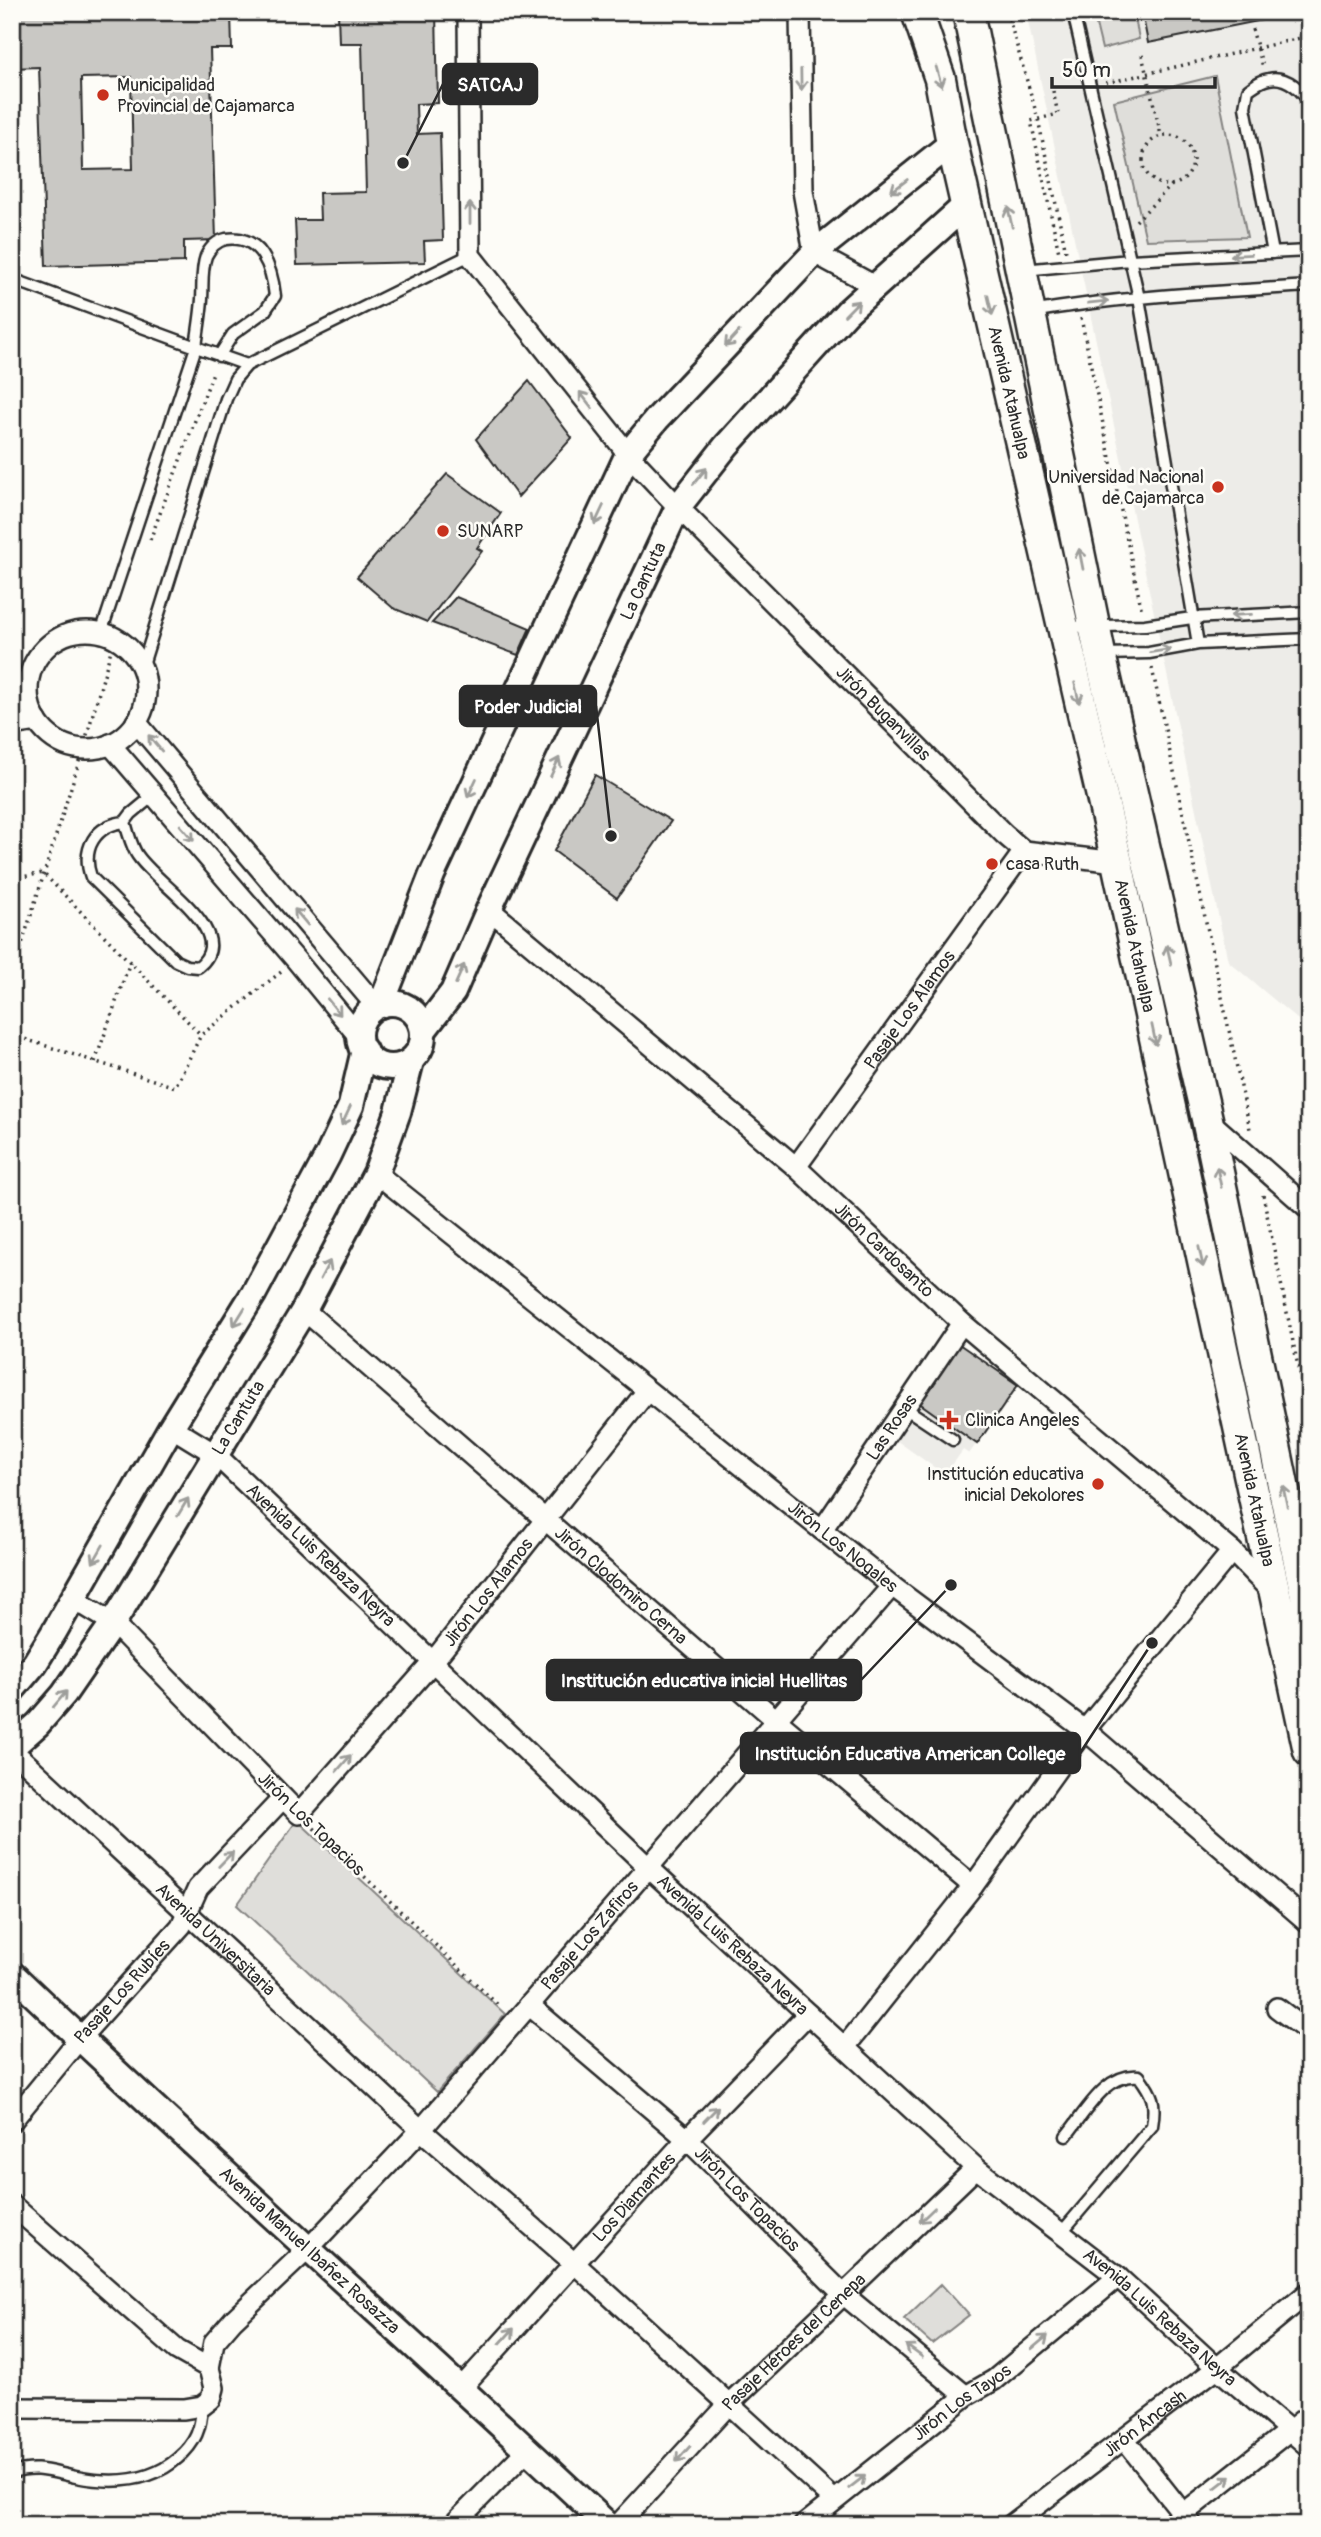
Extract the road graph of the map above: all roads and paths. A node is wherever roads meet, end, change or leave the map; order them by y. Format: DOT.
graph roads {
  1 [pos="468,12"];
  2 [pos="800,12"];
  3 [pos="917,12"];
  4 [pos="968,12"];
  5 [pos="1007,12"];
  6 [pos="1073,12"];
  7 [pos="1252,29"];
  8 [pos="1309,36"];
  9 [pos="1257,47"];
  10 [pos="1142,55"];
  11 [pos="1146,74"];
  12 [pos="1267,79"];
  13 [pos="1090,87"];
  14 [pos="1053,91"];
  15 [pos="1309,106"];
  16 [pos="1038,119"];
  17 [pos="1161,135"];
  18 [pos="952,143"];
  19 [pos="1172,185"];
  20 [pos="967,204"];
  21 [pos="1125,232"];
  22 [pos="1309,251"];
  23 [pos="814,253"];
  24 [pos="1273,253"];
  25 [pos="470,255"];
  26 [pos="1130,260"];
  27 [pos="1066,267"];
  28 [pos="1021,270"];
  29 [pos="12,279"];
  30 [pos="874,286"];
  31 [pos="1309,286"];
  32 [pos="1139,298"];
  33 [pos="1078,304"];
  34 [pos="1031,312"];
  35 [pos="196,348"];
  36 [pos="219,356"];
  37 [pos="247,365"];
  38 [pos="628,454"];
  39 [pos="678,507"];
  40 [pos="148,548"];
  41 [pos="1309,612"];
  42 [pos="1192,618"];
  43 [pos="1144,625"];
  44 [pos="107,635"];
  45 [pos="1309,639"];
  46 [pos="1082,644"];
  47 [pos="1199,645"];
  48 [pos="1149,653"];
  49 [pos="142,668"];
  50 [pos="20,688"];
  51 [pos="37,721"];
  52 [pos="136,722"];
  53 [pos="12,725"];
  54 [pos="110,744"];
  55 [pos="83,749"];
  56 [pos="154,794"];
  57 [pos="125,822"];
  58 [pos="1024,851"];
  59 [pos="1117,862"];
  60 [pos="43,873"];
  61 [pos="12,879"];
  62 [pos="489,909"];
  63 [pos="296,960"];
  64 [pos="130,962"];
  65 [pos="12,976"];
  66 [pos="379,1006"];
  67 [pos="423,1031"];
  68 [pos="12,1035"];
  69 [pos="201,1035"];
  70 [pos="362,1044"];
  71 [pos="411,1061"];
  72 [pos="96,1062"];
  73 [pos="1207,1119"];
  74 [pos="1257,1164"];
  75 [pos="796,1167"];
  76 [pos="376,1172"];
  77 [pos="1309,1209"];
  78 [pos="304,1310"];
  79 [pos="962,1323"];
  80 [pos="647,1391"];
  81 [pos="905,1408"];
  82 [pos="1309,1420"];
  83 [pos="171,1427"];
  84 [pos="953,1440"];
  85 [pos="215,1454"];
  86 [pos="544,1519"];
  87 [pos="822,1530"];
  88 [pos="1232,1551"];
  89 [pos="892,1586"];
  90 [pos="1274,1596"];
  91 [pos="72,1598"];
  92 [pos="1309,1610"];
  93 [pos="113,1623"];
  94 [pos="1309,1630"];
  95 [pos="432,1663"];
  96 [pos="12,1690"];
  97 [pos="775,1719"];
  98 [pos="1085,1730"];
  99 [pos="12,1749"];
  100 [pos="1309,1751"];
  101 [pos="283,1798"];
  102 [pos="299,1814"];
  103 [pos="648,1867"];
  104 [pos="973,1886"];
  105 [pos="187,1913"];
  106 [pos="1309,1923"];
  107 [pos="12,1974"];
  108 [pos="529,2005"];
  109 [pos="1277,2008"];
  110 [pos="808,2014"];
  111 [pos="514,2021"];
  112 [pos="1309,2032"];
  113 [pos="80,2038"];
  114 [pos="845,2047"];
  115 [pos="12,2120"];
  116 [pos="421,2130"];
  117 [pos="1066,2136"];
  118 [pos="687,2139"];
  119 [pos="976,2168"];
  120 [pos="12,2205"];
  121 [pos="1060,2233"];
  122 [pos="309,2248"];
  123 [pos="573,2262"];
  124 [pos="1118,2277"];
  125 [pos="1309,2292"];
  126 [pos="844,2294"];
  127 [pos="209,2368"];
  128 [pos="1217,2368"];
  129 [pos="462,2387"];
  130 [pos="966,2396"];
  131 [pos="729,2404"];
  132 [pos="202,2406"];
  133 [pos="12,2408"];
  134 [pos="1309,2415"];
  135 [pos="1290,2430"];
  136 [pos="1124,2439"];
  137 [pos="1309,2447"];
  138 [pos="528,2449"];
  139 [pos="12,2473"];
  140 [pos="834,2500"];
  141 [pos="1182,2521"];
  142 [pos="453,2525"];
  143 [pos="608,2525"];
  144 [pos="618,2525"];
  145 [pos="804,2525"];
  146 [pos="1010,2525"];
  25 -- 1 [label="street, one-way"];
  2 -- 23 [label="street, one-way"];
  3 -- 18 [label="main road, Avenida Atahualpa, one-way"];
  28 -- 4 [label="main road, Avenida Atahualpa, one-way"];
  5 -- 16 [label="path"];
  6 -- 13 [label="lane"];
  7 -- 9 [label="path"];
  8 -- 9 [label="path"];
  9 -- 11 [label="path"];
  9 -- 12 [label="path"];
  10 -- 11 [label="path"];
  11 -- 13 [label="path"];
  11 -- 17 [label="path"];
  12 -- 15 [label="lane"];
  12 -- 24 [label="lane"];
  13 -- 21 [label="lane"];
  14 -- 16 [label="path"];
  16 -- 27 [label="path"];
  17 -- 19 [label="path"];
  17 -- 19 [label="path"];
  18 -- 20 [label="main road, Avenida Atahualpa"];
  18 -- 23 [label="street, one-way"];
  19 -- 21 [label="path"];
  20 -- 30 [label="street, La Cantuta"];
  20 -- 46 [label="main road, Avenida Atahualpa, one-way"];
  21 -- 26 [label="lane"];
  22 -- 24 [label="lane"];
  23 -- 30 [label="street"];
  23 -- 38 [label="street, one-way"];
  24 -- 26 [label="lane, one-way"];
  25 -- 37 [label="lane"];
  38 -- 25 [label="street, Jirón Buganvillas, one-way"];
  26 -- 27 [label="lane"];
  26 -- 32 [label="lane"];
  27 -- 28 [label="lane"];
  28 -- 34 [label="main road, Avenida Atahualpa"];
  29 -- 35 [label="lane"];
  39 -- 30 [label="street, La Cantuta, one-way"];
  31 -- 32 [label="lane"];
  33 -- 32 [label="lane, one-way"];
  32 -- 42 [label="lane"];
  33 -- 34 [label="lane"];
  33 -- 43 [label="path"];
  46 -- 34 [label="main road, Avenida Atahualpa, one-way"];
  35 -- 36 [label="lane"];
  35 -- 36 [label="lane"];
  35 -- 44 [label="lane"];
  36 -- 37 [label="lane"];
  36 -- 40 [label="path"];
  37 -- 49 [label="lane"];
  38 -- 39 [label="street, Jirón Buganvillas"];
  38 -- 66 [label="street, one-way"];
  39 -- 58 [label="street, Jirón Buganvillas"];
  62 -- 39 [label="street, La Cantuta, one-way"];
  41 -- 42 [label="lane, one-way"];
  42 -- 43 [label="lane"];
  42 -- 47 [label="lane"];
  43 -- 46 [label="lane"];
  44 -- 49 [label="street"];
  44 -- 50 [label="street"];
  44 -- 55 [label="path"];
  45 -- 47 [label="lane"];
  46 -- 48 [label="lane"];
  46 -- 59 [label="main road, Avenida Atahualpa, one-way"];
  73 -- 46 [label="main road, Avenida Atahualpa, one-way"];
  48 -- 47 [label="lane, one-way"];
  48 -- 74 [label="path"];
  49 -- 52 [label="street"];
  50 -- 51 [label="street"];
  51 -- 53 [label="street"];
  51 -- 55 [label="street"];
  52 -- 54 [label="street"];
  66 -- 52 [label="street, one-way"];
  54 -- 55 [label="street"];
  54 -- 56 [label="street"];
  55 -- 60 [label="path"];
  56 -- 57 [label="lane"];
  56 -- 63 [label="street, one-way"];
  57 -- 57 [label="lane"];
  58 -- 59 [label="street"];
  58 -- 75 [label="street, Pasaje Los Álamos"];
  59 -- 90 [label="main road, Avenida Atahualpa, one-way"];
  60 -- 61 [label="path"];
  60 -- 64 [label="path"];
  60 -- 65 [label="path"];
  67 -- 62 [label="street, La Cantuta, one-way"];
  62 -- 75 [label="street, Jirón Cardosanto"];
  63 -- 69 [label="path"];
  63 -- 70 [label="street, one-way"];
  64 -- 69 [label="path"];
  64 -- 72 [label="path"];
  66 -- 67 [label="street"];
  66 -- 70 [label="street"];
  67 -- 71 [label="street, La Cantuta"];
  68 -- 72 [label="path"];
  69 -- 72 [label="path"];
  70 -- 71 [label="street"];
  70 -- 83 [label="street, one-way"];
  71 -- 76 [label="street, La Cantuta"];
  73 -- 74 [label="street"];
  92 -- 73 [label="main road, Avenida Atahualpa, one-way"];
  74 -- 77 [label="street"];
  74 -- 82 [label="path"];
  75 -- 79 [label="street, Jirón Cardosanto"];
  78 -- 76 [label="street, La Cantuta, one-way"];
  76 -- 80 [label="street, Jirón Los Nogales"];
  78 -- 85 [label="street, La Cantuta"];
  78 -- 86 [label="street, Jirón Clodomiro Cerna"];
  79 -- 81 [label="street, Las Rosas"];
  79 -- 88 [label="street, Jirón Cardosanto"];
  80 -- 86 [label="street, Jirón Los Alamos"];
  80 -- 87 [label="street, Jirón Los Nogales"];
  81 -- 84 [label="lane"];
  81 -- 87 [label="street, Las Rosas"];
  83 -- 85 [label="street, Avenida Luis Rebaza Neyra"];
  83 -- 91 [label="street, one-way"];
  93 -- 85 [label="street, La Cantuta, one-way"];
  85 -- 95 [label="street, Avenida Luis Rebaza Neyra"];
  86 -- 95 [label="street, Jirón Los Alamos"];
  86 -- 97 [label="street, Jirón Clodomiro Cerna"];
  87 -- 89 [label="street, Jirón Los Nogales"];
  88 -- 90 [label="street, Jirón Cardosanto"];
  88 -- 98 [label="street"];
  89 -- 97 [label="street, Pasaje Los Zafiros"];
  89 -- 98 [label="street, Jirón Los Nogales"];
  90 -- 94 [label="street, Jirón Cardosanto"];
  90 -- 100 [label="main road, Avenida Atahualpa"];
  91 -- 93 [label="street, Jirón Los Topacios"];
  91 -- 96 [label="street"];
  99 -- 93 [label="street, La Cantuta, one-way"];
  93 -- 101 [label="street, Jirón Los Topacios"];
  102 -- 95 [label="street, Jirón Los Alamos, one-way"];
  95 -- 103 [label="street, Avenida Luis Rebaza Neyra"];
  97 -- 103 [label="street, Pasaje Los Zafiros"];
  97 -- 104 [label="street, Jirón Clodomiro Cerna"];
  98 -- 104 [label="street"];
  98 -- 106 [label="street, Jirón Los Nogales"];
  99 -- 105 [label="street, Avenida Universitaria"];
  101 -- 102 [label="street, Jirón Los Topacios"];
  105 -- 101 [label="street, Pasaje Los Rubíes, one-way"];
  102 -- 111 [label="path, Jirón Los Topacios"];
  103 -- 108 [label="street, Pasaje Los Zafiros"];
  103 -- 110 [label="street, Avenida Luis Rebaza Neyra"];
  104 -- 114 [label="street"];
  105 -- 113 [label="street, Pasaje Los Rubíes"];
  105 -- 116 [label="street, Avenida Universitaria"];
  107 -- 113 [label="street, Avenida Manuel Ibañez Rosazza"];
  108 -- 111 [label="street, Pasaje Los Zafiros"];
  108 -- 118 [label="street, Jirón Los Topacios"];
  109 -- 112 [label="street"];
  110 -- 114 [label="street, Avenida Luis Rebaza Neyra"];
  118 -- 110 [label="street, Los Diamantes, one-way"];
  111 -- 116 [label="street, Pasaje Los Zafiros"];
  113 -- 115 [label="street, Pasaje Los Rubíes"];
  113 -- 122 [label="street, Avenida Manuel Ibañez Rosazza"];
  114 -- 119 [label="street, Avenida Luis Rebaza Neyra"];
  116 -- 122 [label="street, Pasaje Los Zafiros"];
  116 -- 123 [label="street, Avenida Universitaria"];
  117 -- 121 [label="lane"];
  118 -- 123 [label="street, Los Diamantes"];
  118 -- 126 [label="street, Jirón Los Topacios"];
  119 -- 121 [label="street, Avenida Luis Rebaza Neyra"];
  119 -- 126 [label="street, Pasaje Héroes del Cenepa, one-way"];
  120 -- 127 [label="street"];
  121 -- 124 [label="street, Avenida Luis Rebaza Neyra"];
  122 -- 127 [label="street, Pasaje Los Zafiros"];
  122 -- 129 [label="street, Avenida Manuel Ibañez Rosazza"];
  129 -- 123 [label="street, Los Diamantes, one-way"];
  123 -- 131 [label="street, Avenida Universitaria"];
  124 -- 128 [label="street, Avenida Luis Rebaza Neyra"];
  130 -- 124 [label="street, Jirón Los Tayos, one-way"];
  125 -- 128 [label="street, Jirón Áncash"];
  130 -- 126 [label="street, Jirón Los Topacios, one-way"];
  126 -- 131 [label="street, Pasaje Héroes del Cenepa"];
  127 -- 132 [label="street, Pasaje Los Zafiros"];
  128 -- 135 [label="street, Avenida Luis Rebaza Neyra"];
  128 -- 136 [label="street, Jirón Áncash"];
  129 -- 138 [label="street, Avenida Manuel Ibañez Rosazza"];
  140 -- 130 [label="street, Jirón Los Tayos, one-way"];
  131 -- 140 [label="street, Avenida Universitaria"];
  131 -- 144 [label="street, Pasaje Héroes del Cenepa, one-way"];
  132 -- 133 [label="street"];
  132 -- 139 [label="lane"];
  134 -- 135 [label="street"];
  135 -- 137 [label="street, Avenida Luis Rebaza Neyra"];
  141 -- 135 [label="street, one-way"];
  136 -- 141 [label="street"];
  136 -- 146 [label="street, Jirón Áncash"];
  138 -- 142 [label="street"];
  138 -- 143 [label="street, Avenida Manuel Ibañez Rosazza"];
  140 -- 145 [label="street, Jirón Los Tayos"];
}
